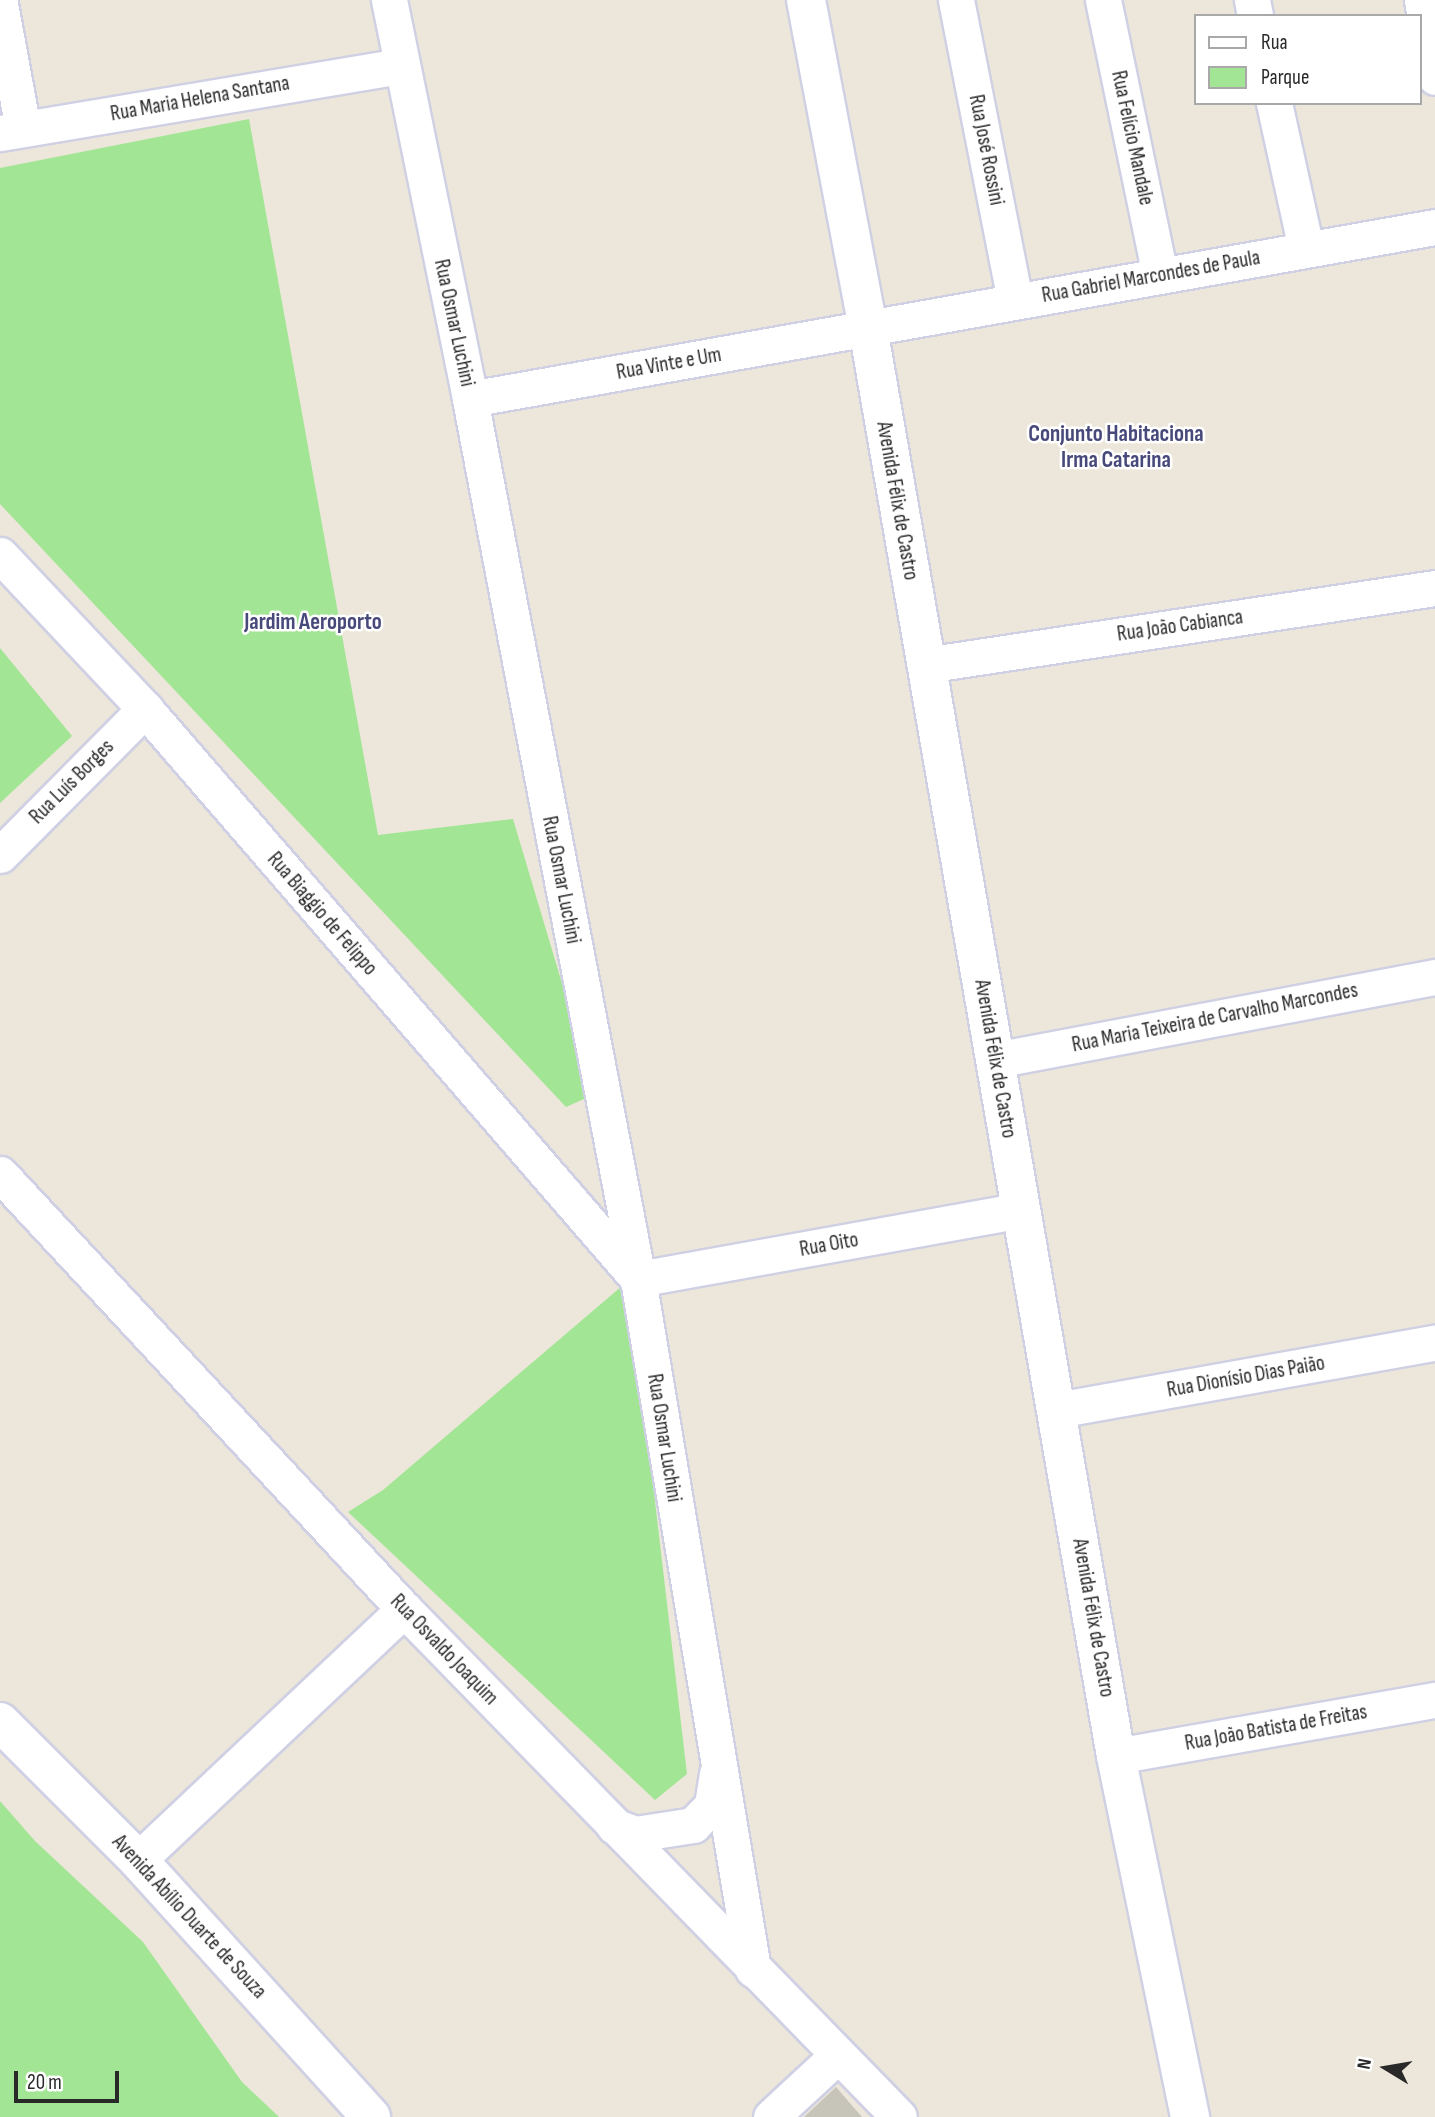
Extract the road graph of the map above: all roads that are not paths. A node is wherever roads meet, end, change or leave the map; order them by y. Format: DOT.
graph roads {
  1 [pos="389,0"];
  2 [pos="806,0"];
  3 [pos="956,0"];
  4 [pos="1103,0"];
  5 [pos="1422,0"];
  6 [pos="0,4"];
  7 [pos="399,66"];
  8 [pos="1435,77"];
  9 [pos="1274,105"];
  10 [pos="12,131"];
  11 [pos="1435,227"];
  12 [pos="1306,250"];
  13 [pos="1160,275"];
  14 [pos="1015,300"];
  15 [pos="868,328"];
  16 [pos="470,399"];
  17 [pos="0,555"];
  18 [pos="1435,588"];
  19 [pos="925,665"];
  20 [pos="145,709"];
  21 [pos="0,855"];
  22 [pos="1435,977"];
  23 [pos="995,1060"];
  24 [pos="0,1174"];
  25 [pos="1020,1210"];
  26 [pos="638,1279"];
  27 [pos="1435,1343"];
  28 [pos="1057,1410"];
  29 [pos="404,1609"];
  30 [pos="1435,1700"];
  31 [pos="0,1722"];
  32 [pos="1116,1756"];
  33 [pos="719,1763"];
  34 [pos="614,1826"];
  35 [pos="138,1860"];
  36 [pos="753,1969"];
  37 [pos="838,2055"];
  38 [pos="372,2117"];
  39 [pos="771,2117"];
  40 [pos="899,2117"];
  41 [pos="1190,2117"];
  1 -- 7 [label="street, Rua Osmar Luchini"];
  2 -- 15 [label="street, Avenida Félix de Castro"];
  3 -- 14 [label="street, Rua José Rossini"];
  4 -- 13 [label="street, Rua Felício Mandale"];
  5 -- 8 [label="street"];
  6 -- 10 [label="street"];
  7 -- 10 [label="street, Rua Maria Helena Santana"];
  7 -- 16 [label="street, Rua Osmar Luchini"];
  9 -- 12 [label="street"];
  11 -- 12 [label="street, Rua Gabriel Marcondes de Paula"];
  12 -- 13 [label="street, Rua Gabriel Marcondes de Paula"];
  13 -- 14 [label="street, Rua Gabriel Marcondes de Paula"];
  14 -- 15 [label="street, Rua Gabriel Marcondes de Paula"];
  15 -- 16 [label="street, Rua Vinte e Um"];
  15 -- 19 [label="street, Avenida Félix de Castro"];
  16 -- 26 [label="street, Rua Osmar Luchini"];
  17 -- 20 [label="street, Rua Biaggio de Felippo"];
  18 -- 19 [label="street, Rua João Cabianca"];
  19 -- 23 [label="street, Avenida Félix de Castro"];
  20 -- 21 [label="street, Rua Luís Borges"];
  20 -- 26 [label="street, Rua Biaggio de Felippo"];
  22 -- 23 [label="street, Rua Maria Teixeira de Carvalho Marcondes"];
  23 -- 25 [label="street, Avenida Félix de Castro"];
  24 -- 29 [label="street, Rua Osvaldo Joaquim"];
  25 -- 26 [label="street, Rua Oito"];
  25 -- 28 [label="street, Avenida Félix de Castro"];
  26 -- 33 [label="street, Rua Osmar Luchini"];
  27 -- 28 [label="street, Rua Dionísio Dias Paião"];
  28 -- 32 [label="street, Avenida Félix de Castro"];
  29 -- 34 [label="street, Rua Osvaldo Joaquim"];
  29 -- 35 [label="street"];
  30 -- 32 [label="street, Rua João Batista de Freitas"];
  31 -- 35 [label="street, Avenida Abílio Duarte de Souza"];
  32 -- 41 [label="street, Avenida Félix de Castro"];
  33 -- 34 [label="street, Rua Osmar Luchini"];
  33 -- 36 [label="street, Rua Osmar Luchini"];
  34 -- 36 [label="street, Rua Osvaldo Joaquim"];
  35 -- 38 [label="street, Avenida Abílio Duarte de Souza"];
  36 -- 37 [label="street, Rua Osvaldo Joaquim"];
  37 -- 39 [label="street"];
  37 -- 40 [label="street, Rua Osvaldo Joaquim"];
}
